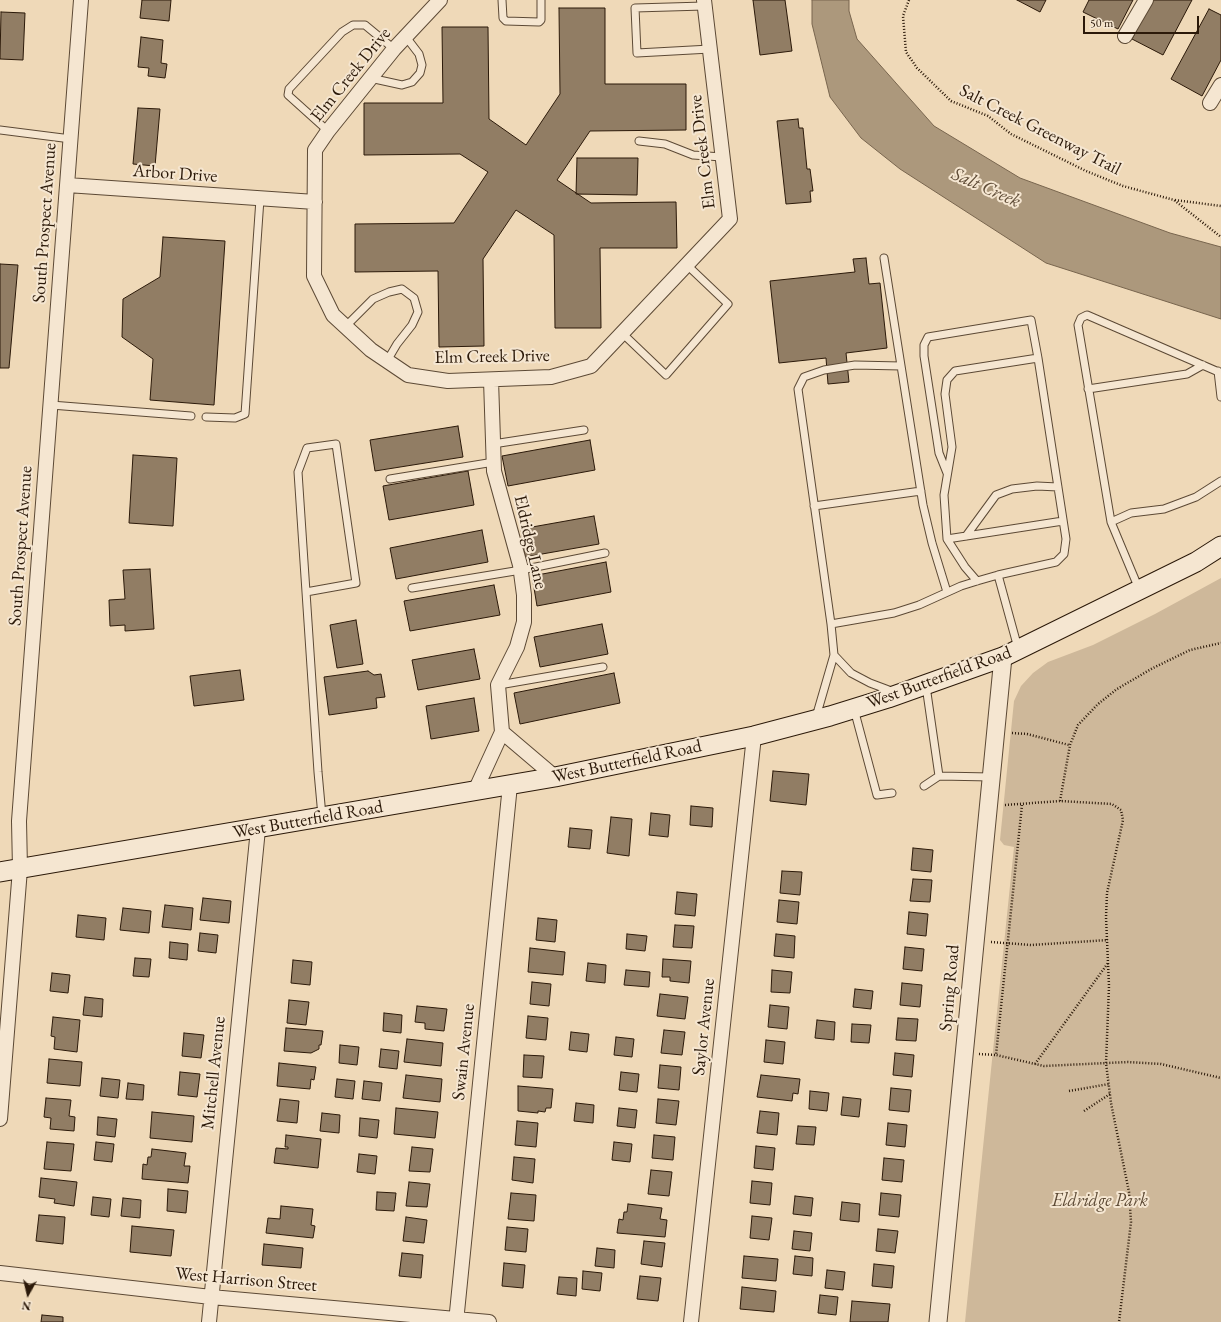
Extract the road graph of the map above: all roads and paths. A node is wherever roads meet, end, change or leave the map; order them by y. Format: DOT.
graph roads {
  1 [pos="81,0"];
  2 [pos="502,0"];
  3 [pos="541,0"];
  4 [pos="909,0"];
  5 [pos="1146,0"];
  6 [pos="435,2"];
  7 [pos="704,3"];
  8 [pos="1125,36"];
  9 [pos="406,37"];
  10 [pos="394,49"];
  11 [pos="710,49"];
  12 [pos="370,78"];
  13 [pos="1221,85"];
  14 [pos="1210,103"];
  15 [pos="0,130"];
  16 [pos="328,131"];
  17 [pos="71,139"];
  18 [pos="639,141"];
  19 [pos="722,157"];
  20 [pos="67,185"];
  21 [pos="260,199"];
  22 [pos="1174,200"];
  23 [pos="315,202"];
  24 [pos="1221,206"];
  25 [pos="1221,237"];
  26 [pos="884,258"];
  27 [pos="687,265"];
  28 [pos="345,327"];
  29 [pos="622,333"];
  30 [pos="1038,358"];
  31 [pos="387,361"];
  32 [pos="1203,365"];
  33 [pos="901,366"];
  34 [pos="1219,372"];
  35 [pos="491,380"];
  36 [pos="1088,389"];
  37 [pos="1221,397"];
  38 [pos="51,405"];
  39 [pos="191,416"];
  40 [pos="206,417"];
  41 [pos="584,430"];
  42 [pos="493,444"];
  43 [pos="494,462"];
  44 [pos="947,474"];
  45 [pos="390,479"];
  46 [pos="1221,480"];
  47 [pos="1058,487"];
  48 [pos="921,491"];
  49 [pos="814,506"];
  50 [pos="1063,521"];
  51 [pos="1110,522"];
  52 [pos="966,536"];
  53 [pos="947,539"];
  54 [pos="1221,546"];
  55 [pos="605,553"];
  56 [pos="520,570"];
  57 [pos="998,575"];
  58 [pos="977,581"];
  59 [pos="412,588"];
  60 [pos="1139,589"];
  61 [pos="306,592"];
  62 [pos="948,592"];
  63 [pos="831,624"];
  64 [pos="1221,643"];
  65 [pos="1011,653"];
  66 [pos="834,655"];
  67 [pos="603,667"];
  68 [pos="926,684"];
  69 [pos="498,685"];
  70 [pos="899,694"];
  71 [pos="854,708"];
  72 [pos="815,720"];
  73 [pos="995,731"];
  74 [pos="502,732"];
  75 [pos="754,736"];
  76 [pos="1070,745"];
  77 [pos="939,776"];
  78 [pos="556,777"];
  79 [pos="991,777"];
  80 [pos="510,785"];
  81 [pos="924,786"];
  82 [pos="475,791"];
  83 [pos="892,793"];
  84 [pos="1060,801"];
  85 [pos="988,805"];
  86 [pos="1022,805"];
  87 [pos="322,816"];
  88 [pos="258,828"];
  89 [pos="20,869"];
  90 [pos="0,872"];
  91 [pos="974,940"];
  92 [pos="1108,940"];
  93 [pos="1008,944"];
  94 [pos="1108,963"];
  95 [pos="1106,1063"];
  96 [pos="1035,1064"];
  97 [pos="1221,1078"];
  98 [pos="1109,1084"];
  99 [pos="1069,1091"];
  100 [pos="1110,1094"];
  101 [pos="1084,1111"];
  102 [pos="0,1118"];
  103 [pos="0,1273"];
  104 [pos="211,1297"];
  105 [pos="456,1320"];
  106 [pos="209,1322"];
  107 [pos="489,1322"];
  108 [pos="692,1322"];
  109 [pos="938,1322"];
  110 [pos="1119,1322"];
  1 -- 17 [label="street, South Prospect Avenue"];
  2 -- 3 [label="lane"];
  4 -- 22 [label="path, Salt Creek Greenway Trail"];
  5 -- 8 [label="street"];
  6 -- 9 [label="street, Elm Creek Drive"];
  7 -- 11 [label="street, Elm Creek Drive"];
  7 -- 11 [label="lane"];
  9 -- 10 [label="street, Elm Creek Drive"];
  9 -- 12 [label="lane"];
  10 -- 12 [label="street, Elm Creek Drive"];
  10 -- 16 [label="lane"];
  11 -- 19 [label="street, Elm Creek Drive"];
  12 -- 16 [label="street, Elm Creek Drive"];
  13 -- 14 [label="street"];
  15 -- 17 [label="lane"];
  16 -- 23 [label="street, Elm Creek Drive"];
  17 -- 20 [label="street, South Prospect Avenue"];
  18 -- 19 [label="lane"];
  19 -- 27 [label="street, Elm Creek Drive"];
  20 -- 21 [label="street, Arbor Drive"];
  20 -- 38 [label="street, South Prospect Avenue"];
  21 -- 23 [label="street, Arbor Drive"];
  21 -- 40 [label="lane"];
  22 -- 24 [label="path"];
  22 -- 25 [label="path, Salt Creek Greenway Trail"];
  23 -- 28 [label="street, Elm Creek Drive"];
  26 -- 33 [label="lane"];
  27 -- 29 [label="street, Elm Creek Drive"];
  27 -- 29 [label="lane"];
  28 -- 31 [label="street, Elm Creek Drive"];
  28 -- 31 [label="lane"];
  29 -- 35 [label="street, Elm Creek Drive"];
  30 -- 44 [label="lane"];
  30 -- 44 [label="lane"];
  30 -- 47 [label="lane"];
  31 -- 35 [label="street, Elm Creek Drive"];
  32 -- 34 [label="lane"];
  32 -- 36 [label="lane"];
  32 -- 36 [label="lane"];
  33 -- 48 [label="lane"];
  33 -- 49 [label="lane"];
  34 -- 37 [label="lane"];
  35 -- 42 [label="street, Eldridge Lane"];
  36 -- 51 [label="lane"];
  38 -- 39 [label="lane"];
  38 -- 89 [label="street, South Prospect Avenue"];
  41 -- 42 [label="lane"];
  42 -- 43 [label="street, Eldridge Lane"];
  43 -- 45 [label="lane"];
  43 -- 56 [label="street, Eldridge Lane"];
  44 -- 53 [label="lane"];
  46 -- 51 [label="lane"];
  47 -- 50 [label="lane"];
  47 -- 52 [label="lane"];
  48 -- 49 [label="lane"];
  48 -- 62 [label="lane"];
  49 -- 63 [label="lane"];
  50 -- 52 [label="lane"];
  50 -- 57 [label="lane"];
  51 -- 60 [label="lane"];
  52 -- 53 [label="lane"];
  53 -- 58 [label="lane"];
  54 -- 60 [label="main road, West Butterfield Road"];
  55 -- 56 [label="lane"];
  56 -- 59 [label="lane"];
  56 -- 69 [label="street, Eldridge Lane"];
  57 -- 58 [label="lane"];
  57 -- 65 [label="lane"];
  58 -- 62 [label="lane"];
  60 -- 65 [label="main road, West Butterfield Road"];
  61 -- 61 [label="lane"];
  61 -- 87 [label="lane"];
  62 -- 63 [label="lane"];
  63 -- 66 [label="lane"];
  64 -- 76 [label="path"];
  65 -- 68 [label="main road, West Butterfield Road"];
  65 -- 73 [label="street, Spring Road"];
  66 -- 70 [label="lane"];
  66 -- 72 [label="lane"];
  67 -- 69 [label="lane"];
  68 -- 70 [label="main road, West Butterfield Road"];
  68 -- 77 [label="lane"];
  69 -- 74 [label="street"];
  70 -- 71 [label="main road, West Butterfield Road"];
  71 -- 72 [label="main road, West Butterfield Road"];
  71 -- 83 [label="lane"];
  72 -- 75 [label="main road, West Butterfield Road"];
  73 -- 76 [label="path"];
  73 -- 79 [label="street, Spring Road"];
  74 -- 78 [label="street"];
  74 -- 82 [label="street"];
  75 -- 78 [label="main road, West Butterfield Road"];
  75 -- 108 [label="street, Saylor Avenue"];
  76 -- 84 [label="path"];
  77 -- 79 [label="lane"];
  77 -- 81 [label="lane"];
  78 -- 80 [label="main road, West Butterfield Road"];
  79 -- 85 [label="street, Spring Road"];
  80 -- 82 [label="main road, West Butterfield Road"];
  80 -- 105 [label="street, Swain Avenue"];
  82 -- 87 [label="main road, West Butterfield Road"];
  84 -- 86 [label="path"];
  84 -- 92 [label="path"];
  85 -- 86 [label="path"];
  85 -- 91 [label="street, Spring Road"];
  86 -- 93 [label="path"];
  87 -- 88 [label="main road, West Butterfield Road"];
  88 -- 89 [label="main road, West Butterfield Road"];
  88 -- 104 [label="street, Mitchell Avenue"];
  89 -- 90 [label="main road, West Butterfield Road"];
  89 -- 102 [label="street, South Prospect Avenue"];
  91 -- 93 [label="path"];
  91 -- 109 [label="street, Spring Road"];
  92 -- 93 [label="path"];
  92 -- 94 [label="path"];
  93 -- 96 [label="path"];
  94 -- 95 [label="path"];
  94 -- 96 [label="path"];
  95 -- 96 [label="path"];
  95 -- 97 [label="path"];
  95 -- 98 [label="path"];
  98 -- 99 [label="path"];
  98 -- 100 [label="path"];
  100 -- 101 [label="path"];
  100 -- 110 [label="path"];
  103 -- 104 [label="street, West Harrison Street"];
  104 -- 105 [label="street, West Harrison Street"];
  104 -- 106 [label="street, Mitchell Avenue"];
  105 -- 107 [label="street, West Harrison Street"];
}
